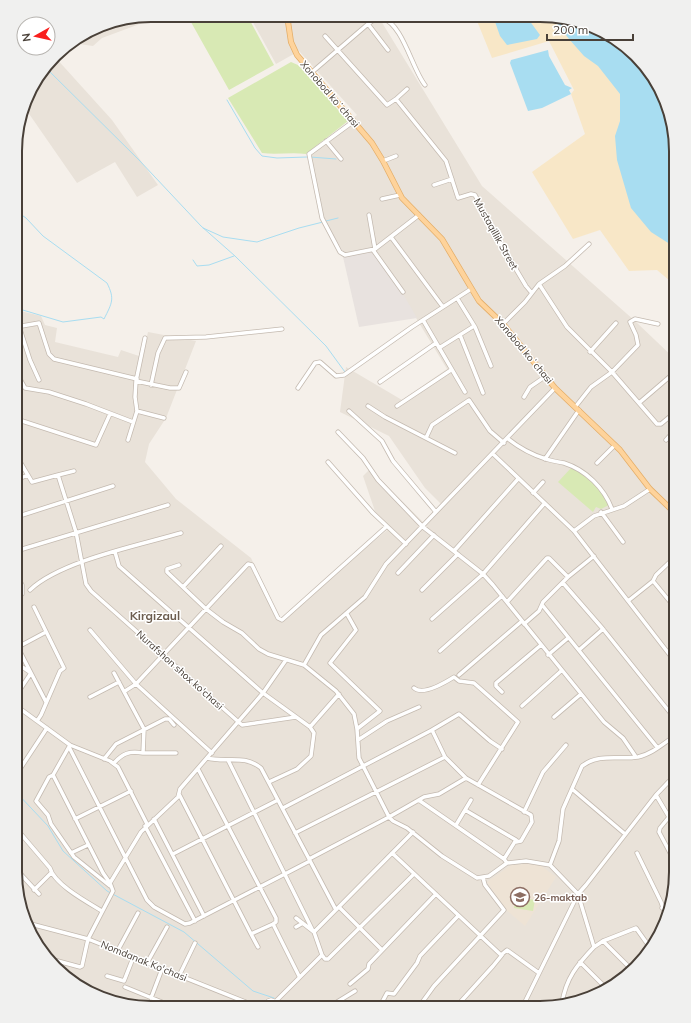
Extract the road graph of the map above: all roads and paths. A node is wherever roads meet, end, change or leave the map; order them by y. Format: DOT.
graph roads {
  1 [pos="288,22"];
  2 [pos="371,22"];
  3 [pos="386,22"];
  4 [pos="368,24"];
  5 [pos="325,36"];
  6 [pos="339,50"];
  7 [pos="388,50"];
  8 [pos="311,73"];
  9 [pos="425,85"];
  10 [pos="407,89"];
  11 [pos="396,99"];
  12 [pos="354,121"];
  13 [pos="326,141"];
  14 [pos="396,156"];
  15 [pos="341,159"];
  16 [pos="383,161"];
  17 [pos="452,179"];
  18 [pos="434,184"];
  19 [pos="400,195"];
  20 [pos="382,199"];
  21 [pos="369,215"];
  22 [pos="419,215"];
  23 [pos="391,238"];
  24 [pos="589,244"];
  25 [pos="374,250"];
  26 [pos="539,284"];
  27 [pos="471,289"];
  28 [pos="402,292"];
  29 [pos="531,292"];
  30 [pos="457,298"];
  31 [pos="443,307"];
  32 [pos="423,320"];
  33 [pos="616,323"];
  34 [pos="503,324"];
  35 [pos="658,324"];
  36 [pos="22,325"];
  37 [pos="474,326"];
  38 [pos="282,329"];
  39 [pos="460,335"];
  40 [pos="22,337"];
  41 [pos="145,338"];
  42 [pos="436,343"];
  43 [pos="439,348"];
  44 [pos="590,352"];
  45 [pos="491,366"];
  46 [pos="451,370"];
  47 [pos="186,372"];
  48 [pos="612,372"];
  49 [pos="546,376"];
  50 [pos="669,377"];
  51 [pos="135,379"];
  52 [pos="39,380"];
  53 [pos="380,382"];
  54 [pos="22,383"];
  55 [pos="151,384"];
  56 [pos="298,388"];
  57 [pos="556,388"];
  58 [pos="465,392"];
  59 [pos="484,393"];
  60 [pos="524,397"];
  61 [pos="639,403"];
  62 [pos="368,406"];
  63 [pos="396,406"];
  64 [pos="578,408"];
  65 [pos="138,411"];
  66 [pos="349,411"];
  67 [pos="110,414"];
  68 [pos="669,417"];
  69 [pos="164,418"];
  70 [pos="22,421"];
  71 [pos="133,422"];
  72 [pos="338,432"];
  73 [pos="669,437"];
  74 [pos="426,438"];
  75 [pos="508,438"];
  76 [pos="128,440"];
  77 [pos="666,440"];
  78 [pos="504,442"];
  79 [pos="615,445"];
  80 [pos="455,453"];
  81 [pos="493,454"];
  82 [pos="545,459"];
  83 [pos="328,462"];
  84 [pos="597,463"];
  85 [pos="22,466"];
  86 [pos="74,471"];
  87 [pos="28,475"];
  88 [pos="58,475"];
  89 [pos="22,478"];
  90 [pos="518,479"];
  91 [pos="543,482"];
  92 [pos="113,486"];
  93 [pos="650,489"];
  94 [pos="532,493"];
  95 [pos="66,501"];
  96 [pos="544,504"];
  97 [pos="168,505"];
  98 [pos="669,507"];
  99 [pos="612,509"];
  100 [pos="436,512"];
  101 [pos="601,512"];
  102 [pos="22,515"];
  103 [pos="386,527"];
  104 [pos="423,527"];
  105 [pos="574,531"];
  106 [pos="76,532"];
  107 [pos="182,533"];
  108 [pos="434,535"];
  109 [pos="623,542"];
  110 [pos="406,544"];
  111 [pos="221,546"];
  112 [pos="22,549"];
  113 [pos="115,552"];
  114 [pos="456,553"];
  115 [pos="594,556"];
  116 [pos="82,561"];
  117 [pos="669,563"];
  118 [pos="179,565"];
  119 [pos="398,573"];
  120 [pos="483,574"];
  121 [pos="568,576"];
  122 [pos="653,581"];
  123 [pos="562,583"];
  124 [pos="183,587"];
  125 [pos="30,590"];
  126 [pos="422,590"];
  127 [pos="502,596"];
  128 [pos="669,600"];
  129 [pos="628,601"];
  130 [pos="507,602"];
  131 [pos="543,606"];
  132 [pos="34,607"];
  133 [pos="206,608"];
  134 [pos="347,614"];
  135 [pos="432,619"];
  136 [pos="523,622"];
  137 [pos="189,627"];
  138 [pos="603,629"];
  139 [pos="90,630"];
  140 [pos="46,632"];
  141 [pos="568,638"];
  142 [pos="22,645"];
  143 [pos="541,645"];
  144 [pos="579,650"];
  145 [pos="440,651"];
  146 [pos="669,654"];
  147 [pos="22,655"];
  148 [pos="164,655"];
  149 [pos="548,655"];
  150 [pos="286,660"];
  151 [pos="304,665"];
  152 [pos="22,667"];
  153 [pos="561,671"];
  154 [pos="31,673"];
  155 [pos="114,673"];
  156 [pos="459,676"];
  157 [pos="119,682"];
  158 [pos="136,684"];
  159 [pos="22,686"];
  160 [pos="414,688"];
  161 [pos="125,691"];
  162 [pos="502,692"];
  163 [pos="263,693"];
  164 [pos="339,694"];
  165 [pos="581,694"];
  166 [pos="90,697"];
  167 [pos="46,702"];
  168 [pos="522,706"];
  169 [pos="419,707"];
  170 [pos="22,710"];
  171 [pos="669,711"];
  172 [pos="296,717"];
  173 [pos="554,717"];
  174 [pos="37,720"];
  175 [pos="239,722"];
  176 [pos="174,725"];
  177 [pos="310,727"];
  178 [pos="47,728"];
  179 [pos="144,729"];
  180 [pos="357,729"];
  181 [pos="432,730"];
  182 [pos="358,740"];
  183 [pos="669,740"];
  184 [pos="566,745"];
  185 [pos="70,746"];
  186 [pos="658,747"];
  187 [pos="501,749"];
  188 [pos="143,753"];
  189 [pos="176,753"];
  190 [pos="212,753"];
  191 [pos="445,757"];
  192 [pos="636,757"];
  193 [pos="207,758"];
  194 [pos="104,759"];
  195 [pos="228,760"];
  196 [pos="114,763"];
  197 [pos="22,766"];
  198 [pos="363,766"];
  199 [pos="198,769"];
  200 [pos="52,776"];
  201 [pos="466,778"];
  202 [pos="669,781"];
  203 [pos="269,782"];
  204 [pos="478,785"];
  205 [pos="572,789"];
  206 [pos="131,791"];
  207 [pos="376,792"];
  208 [pos="179,794"];
  209 [pos="656,795"];
  210 [pos="278,800"];
  211 [pos="471,800"];
  212 [pos="420,801"];
  213 [pos="100,807"];
  214 [pos="283,808"];
  215 [pos="465,810"];
  216 [pos="524,812"];
  217 [pos="253,813"];
  218 [pos="390,817"];
  219 [pos="669,817"];
  220 [pos="669,817"];
  221 [pos="75,819"];
  222 [pos="154,819"];
  223 [pos="146,825"];
  224 [pos="228,826"];
  225 [pos="456,826"];
  226 [pos="413,832"];
  227 [pos="295,833"];
  228 [pos="625,834"];
  229 [pos="22,835"];
  230 [pos="202,839"];
  231 [pos="516,842"];
  232 [pos="88,845"];
  233 [pos="669,850"];
  234 [pos="71,853"];
  235 [pos="392,853"];
  236 [pos="637,853"];
  237 [pos="173,854"];
  238 [pos="126,856"];
  239 [pos="504,859"];
  240 [pos="309,860"];
  241 [pos="507,863"];
  242 [pos="550,865"];
  243 [pos="51,873"];
  244 [pos="285,874"];
  245 [pos="414,874"];
  246 [pos="22,876"];
  247 [pos="483,878"];
  248 [pos="110,884"];
  249 [pos="260,887"];
  250 [pos="34,890"];
  251 [pos="39,894"];
  252 [pos="436,894"];
  253 [pos="578,894"];
  254 [pos="234,901"];
  255 [pos="338,908"];
  256 [pos="662,908"];
  257 [pos="102,911"];
  258 [pos="138,913"];
  259 [pos="204,916"];
  260 [pos="458,916"];
  261 [pos="296,918"];
  262 [pos="195,921"];
  263 [pos="303,923"];
  264 [pos="273,924"];
  265 [pos="33,925"];
  266 [pos="167,927"];
  267 [pos="296,927"];
  268 [pos="361,928"];
  269 [pos="314,932"];
  270 [pos="252,934"];
  271 [pos="480,936"];
  272 [pos="88,939"];
  273 [pos="603,941"];
  274 [pos="195,943"];
  275 [pos="647,943"];
  276 [pos="258,947"];
  277 [pos="594,947"];
  278 [pos="118,950"];
  279 [pos="382,950"];
  280 [pos="503,953"];
  281 [pos="322,954"];
  282 [pos="133,958"];
  283 [pos="58,961"];
  284 [pos="580,962"];
  285 [pos="146,963"];
  286 [pos="628,966"];
  287 [pos="162,969"];
  288 [pos="539,973"];
  289 [pos="107,976"];
  290 [pos="179,976"];
  291 [pos="299,976"];
  292 [pos="350,984"];
  293 [pos="602,984"];
  294 [pos="125,987"];
  295 [pos="355,991"];
  296 [pos="151,998"];
  297 [pos="563,999"];
  298 [pos="159,1001"];
  299 [pos="243,1001"];
  300 [pos="268,1001"];
  301 [pos="276,1001"];
  302 [pos="339,1001"];
  303 [pos="383,1001"];
  304 [pos="423,1001"];
  305 [pos="462,1001"];
  306 [pos="525,1001"];
  1 -- 8 [label="main road, Xonobod koʻchasi"];
  2 -- 4 [label="street"];
  3 -- 9 [label="street"];
  4 -- 6 [label="street"];
  4 -- 7 [label="street"];
  5 -- 6 [label="street"];
  6 -- 8 [label="street"];
  6 -- 11 [label="street"];
  8 -- 12 [label="main road, Xonobod koʻchasi"];
  10 -- 11 [label="street"];
  11 -- 17 [label="street, Mustaqillik Street"];
  12 -- 13 [label="street"];
  12 -- 16 [label="main road, Xonobod koʻchasi"];
  13 -- 15 [label="street"];
  13 -- 25 [label="street"];
  14 -- 16 [label="street"];
  16 -- 19 [label="main road, Xonobod koʻchasi"];
  17 -- 18 [label="street"];
  17 -- 29 [label="street, Mustaqillik Street"];
  19 -- 20 [label="street"];
  19 -- 22 [label="main road, Xonobod koʻchasi"];
  21 -- 25 [label="street"];
  22 -- 23 [label="street"];
  22 -- 27 [label="main road, Xonobod koʻchasi"];
  23 -- 25 [label="street"];
  23 -- 31 [label="street"];
  24 -- 26 [label="street"];
  25 -- 28 [label="street"];
  26 -- 29 [label="street"];
  26 -- 44 [label="street"];
  27 -- 30 [label="street"];
  27 -- 34 [label="main road, Xonobod koʻchasi"];
  29 -- 34 [label="street"];
  30 -- 31 [label="street"];
  30 -- 37 [label="street"];
  31 -- 32 [label="street"];
  32 -- 42 [label="street"];
  32 -- 56 [label="street"];
  33 -- 44 [label="street"];
  34 -- 49 [label="main road, Xonobod koʻchasi"];
  35 -- 48 [label="street"];
  36 -- 51 [label="street"];
  37 -- 39 [label="street"];
  37 -- 45 [label="street"];
  38 -- 55 [label="street"];
  39 -- 43 [label="street"];
  39 -- 59 [label="street"];
  40 -- 52 [label="street"];
  41 -- 51 [label="street"];
  42 -- 43 [label="street"];
  42 -- 53 [label="street"];
  43 -- 46 [label="street"];
  44 -- 48 [label="street"];
  46 -- 58 [label="street"];
  46 -- 63 [label="street"];
  47 -- 55 [label="street"];
  48 -- 61 [label="street"];
  48 -- 64 [label="street"];
  49 -- 57 [label="main road, Xonobod koʻchasi"];
  49 -- 60 [label="street"];
  50 -- 61 [label="street"];
  51 -- 55 [label="street"];
  51 -- 65 [label="street"];
  54 -- 67 [label="street"];
  57 -- 64 [label="main road, Xonobod koʻchasi"];
  57 -- 75 [label="street"];
  61 -- 68 [label="street"];
  62 -- 74 [label="street"];
  64 -- 79 [label="main road, Xonobod koʻchasi"];
  64 -- 82 [label="street"];
  65 -- 69 [label="street"];
  65 -- 71 [label="street"];
  66 -- 100 [label="street"];
  67 -- 70 [label="street"];
  67 -- 71 [label="street"];
  71 -- 76 [label="street"];
  72 -- 104 [label="street"];
  73 -- 77 [label="street"];
  74 -- 78 [label="street"];
  74 -- 80 [label="street"];
  75 -- 78 [label="street"];
  75 -- 82 [label="street"];
  78 -- 81 [label="street"];
  79 -- 84 [label="street"];
  79 -- 93 [label="main road, Xonobod koʻchasi"];
  81 -- 90 [label="street"];
  81 -- 100 [label="street"];
  82 -- 99 [label="street"];
  83 -- 103 [label="street"];
  85 -- 87 [label="street"];
  86 -- 88 [label="street"];
  87 -- 88 [label="street"];
  87 -- 89 [label="street"];
  88 -- 95 [label="street, Nurafshon shox ko'chasi"];
  90 -- 94 [label="street"];
  90 -- 114 [label="street"];
  91 -- 94 [label="street"];
  92 -- 95 [label="street"];
  93 -- 98 [label="main road, Xonobod koʻchasi"];
  93 -- 99 [label="street"];
  94 -- 96 [label="street"];
  95 -- 102 [label="street"];
  95 -- 106 [label="street, Nurafshon shox ko'chasi"];
  96 -- 105 [label="street"];
  96 -- 120 [label="street"];
  97 -- 106 [label="street"];
  99 -- 101 [label="street"];
  100 -- 104 [label="street"];
  101 -- 105 [label="street"];
  101 -- 109 [label="street"];
  103 -- 110 [label="street"];
  103 -- 133 [label="street"];
  104 -- 108 [label="street"];
  104 -- 110 [label="street"];
  105 -- 115 [label="street"];
  106 -- 112 [label="street"];
  106 -- 116 [label="street, Nurafshon shox ko'chasi"];
  107 -- 113 [label="street"];
  108 -- 114 [label="street"];
  108 -- 119 [label="street"];
  110 -- 134 [label="street"];
  111 -- 124 [label="street"];
  113 -- 116 [label="street"];
  113 -- 137 [label="street"];
  114 -- 120 [label="street"];
  114 -- 126 [label="street"];
  115 -- 121 [label="street"];
  115 -- 129 [label="street"];
  116 -- 125 [label="street"];
  116 -- 148 [label="street, Nurafshon shox ko'chasi"];
  117 -- 122 [label="street"];
  118 -- 124 [label="street"];
  120 -- 127 [label="street"];
  120 -- 135 [label="street"];
  121 -- 123 [label="street"];
  121 -- 130 [label="street"];
  122 -- 128 [label="street"];
  122 -- 129 [label="street"];
  123 -- 131 [label="street"];
  123 -- 138 [label="street"];
  124 -- 133 [label="street"];
  127 -- 130 [label="street"];
  127 -- 145 [label="street"];
  129 -- 146 [label="street"];
  130 -- 136 [label="street"];
  131 -- 136 [label="street"];
  131 -- 141 [label="street"];
  132 -- 140 [label="street"];
  133 -- 137 [label="street"];
  133 -- 150 [label="street"];
  134 -- 151 [label="street"];
  134 -- 180 [label="street"];
  136 -- 143 [label="street"];
  136 -- 156 [label="street"];
  137 -- 148 [label="street"];
  137 -- 163 [label="street"];
  138 -- 144 [label="street"];
  138 -- 171 [label="street"];
  139 -- 158 [label="street"];
  140 -- 142 [label="street"];
  140 -- 167 [label="street"];
  141 -- 144 [label="street"];
  141 -- 149 [label="street"];
  143 -- 149 [label="street"];
  143 -- 162 [label="street"];
  144 -- 186 [label="street"];
  147 -- 154 [label="street"];
  148 -- 158 [label="street"];
  148 -- 175 [label="street, Nurafshon shox ko'chasi"];
  149 -- 153 [label="street"];
  150 -- 151 [label="street"];
  150 -- 163 [label="street"];
  151 -- 164 [label="street"];
  152 -- 154 [label="street"];
  153 -- 165 [label="street"];
  153 -- 168 [label="street"];
  154 -- 159 [label="street"];
  154 -- 167 [label="street"];
  155 -- 157 [label="street"];
  157 -- 161 [label="street"];
  157 -- 166 [label="street"];
  158 -- 161 [label="street"];
  158 -- 190 [label="street"];
  160 -- 187 [label="street"];
  161 -- 179 [label="street"];
  163 -- 172 [label="street"];
  163 -- 175 [label="street"];
  164 -- 177 [label="street"];
  164 -- 180 [label="street"];
  165 -- 173 [label="street"];
  165 -- 192 [label="street"];
  167 -- 174 [label="street"];
  169 -- 182 [label="street"];
  170 -- 174 [label="street"];
  172 -- 175 [label="street"];
  172 -- 177 [label="street"];
  174 -- 178 [label="street"];
  175 -- 190 [label="street"];
  176 -- 179 [label="street"];
  177 -- 203 [label="street"];
  178 -- 185 [label="street"];
  178 -- 197 [label="street"];
  179 -- 188 [label="street"];
  179 -- 194 [label="street"];
  180 -- 182 [label="street"];
  181 -- 187 [label="street"];
  181 -- 191 [label="street"];
  181 -- 198 [label="street"];
  182 -- 198 [label="street"];
  183 -- 186 [label="street"];
  184 -- 216 [label="street"];
  185 -- 194 [label="street"];
  185 -- 200 [label="street"];
  185 -- 213 [label="street"];
  186 -- 192 [label="street"];
  187 -- 204 [label="street"];
  188 -- 189 [label="street"];
  188 -- 196 [label="street"];
  190 -- 193 [label="street"];
  191 -- 201 [label="street"];
  191 -- 207 [label="street"];
  192 -- 205 [label="street"];
  193 -- 195 [label="street"];
  193 -- 199 [label="street"];
  194 -- 196 [label="street"];
  195 -- 203 [label="street"];
  195 -- 217 [label="street"];
  196 -- 206 [label="street"];
  198 -- 207 [label="street"];
  198 -- 214 [label="street"];
  199 -- 208 [label="street"];
  199 -- 224 [label="street"];
  200 -- 221 [label="street"];
  200 -- 234 [label="street"];
  201 -- 204 [label="street"];
  201 -- 212 [label="street"];
  202 -- 209 [label="street"];
  203 -- 210 [label="street"];
  204 -- 216 [label="street"];
  205 -- 228 [label="street"];
  205 -- 242 [label="street"];
  206 -- 213 [label="street"];
  206 -- 223 [label="street"];
  207 -- 218 [label="street"];
  207 -- 227 [label="street"];
  208 -- 222 [label="street"];
  208 -- 230 [label="street"];
  209 -- 220 [label="street"];
  209 -- 228 [label="street"];
  210 -- 214 [label="street"];
  210 -- 217 [label="street"];
  211 -- 215 [label="street"];
  212 -- 218 [label="street"];
  212 -- 225 [label="street"];
  213 -- 221 [label="street"];
  213 -- 238 [label="street"];
  214 -- 227 [label="street"];
  215 -- 225 [label="street"];
  215 -- 231 [label="street"];
  216 -- 231 [label="street"];
  217 -- 224 [label="street"];
  217 -- 244 [label="street"];
  218 -- 226 [label="street"];
  218 -- 240 [label="street"];
  219 -- 233 [label="street"];
  221 -- 232 [label="street"];
  222 -- 223 [label="street"];
  222 -- 237 [label="street"];
  223 -- 238 [label="street"];
  223 -- 262 [label="street"];
  224 -- 230 [label="street"];
  224 -- 249 [label="street"];
  225 -- 239 [label="street"];
  226 -- 235 [label="street"];
  226 -- 247 [label="street"];
  227 -- 240 [label="street"];
  228 -- 253 [label="street"];
  229 -- 243 [label="street"];
  230 -- 237 [label="street"];
  230 -- 254 [label="street"];
  231 -- 239 [label="street"];
  232 -- 234 [label="street"];
  232 -- 248 [label="street"];
  234 -- 248 [label="street"];
  235 -- 245 [label="street"];
  235 -- 255 [label="street"];
  236 -- 256 [label="street"];
  237 -- 259 [label="street"];
  238 -- 248 [label="street"];
  238 -- 262 [label="street"];
  239 -- 241 [label="street"];
  240 -- 244 [label="street"];
  240 -- 255 [label="street"];
  241 -- 242 [label="street"];
  241 -- 247 [label="street"];
  242 -- 253 [label="street"];
  243 -- 250 [label="street"];
  243 -- 257 [label="street"];
  244 -- 249 [label="street"];
  244 -- 269 [label="street"];
  245 -- 252 [label="street"];
  245 -- 268 [label="street"];
  246 -- 250 [label="street"];
  247 -- 271 [label="street"];
  248 -- 257 [label="street"];
  249 -- 254 [label="street"];
  249 -- 264 [label="street"];
  250 -- 251 [label="street"];
  252 -- 260 [label="street"];
  252 -- 279 [label="street"];
  253 -- 277 [label="street"];
  253 -- 288 [label="street"];
  254 -- 259 [label="street"];
  254 -- 270 [label="street"];
  255 -- 268 [label="street"];
  255 -- 269 [label="street"];
  257 -- 272 [label="street"];
  258 -- 278 [label="street"];
  259 -- 262 [label="street"];
  260 -- 271 [label="street"];
  260 -- 303 [label="street"];
  261 -- 263 [label="street"];
  263 -- 267 [label="street"];
  263 -- 269 [label="street"];
  264 -- 270 [label="street"];
  264 -- 291 [label="street"];
  265 -- 272 [label="street, Nomdanak Ko'chasi"];
  266 -- 285 [label="street"];
  268 -- 279 [label="street"];
  268 -- 281 [label="street"];
  269 -- 281 [label="street"];
  270 -- 276 [label="street"];
  271 -- 280 [label="street"];
  271 -- 304 [label="street"];
  272 -- 278 [label="street, Nomdanak Ko'chasi"];
  272 -- 283 [label="street"];
  273 -- 275 [label="street"];
  273 -- 277 [label="street"];
  273 -- 286 [label="street"];
  274 -- 290 [label="street"];
  277 -- 284 [label="street"];
  278 -- 282 [label="street, Nomdanak Ko'chasi"];
  279 -- 292 [label="street"];
  280 -- 288 [label="street"];
  280 -- 305 [label="street"];
  281 -- 291 [label="street"];
  282 -- 285 [label="street, Nomdanak Ko'chasi"];
  282 -- 289 [label="street"];
  284 -- 293 [label="street"];
  284 -- 297 [label="street"];
  285 -- 287 [label="street, Nomdanak Ko'chasi"];
  287 -- 290 [label="street, Nomdanak Ko'chasi"];
  287 -- 296 [label="street"];
  288 -- 306 [label="street"];
  290 -- 299 [label="street, Nomdanak Ko'chasi"];
  291 -- 301 [label="street"];
  294 -- 296 [label="street"];
  295 -- 302 [label="street"];
  296 -- 298 [label="street"];
  300 -- 301 [label="street"];
}
